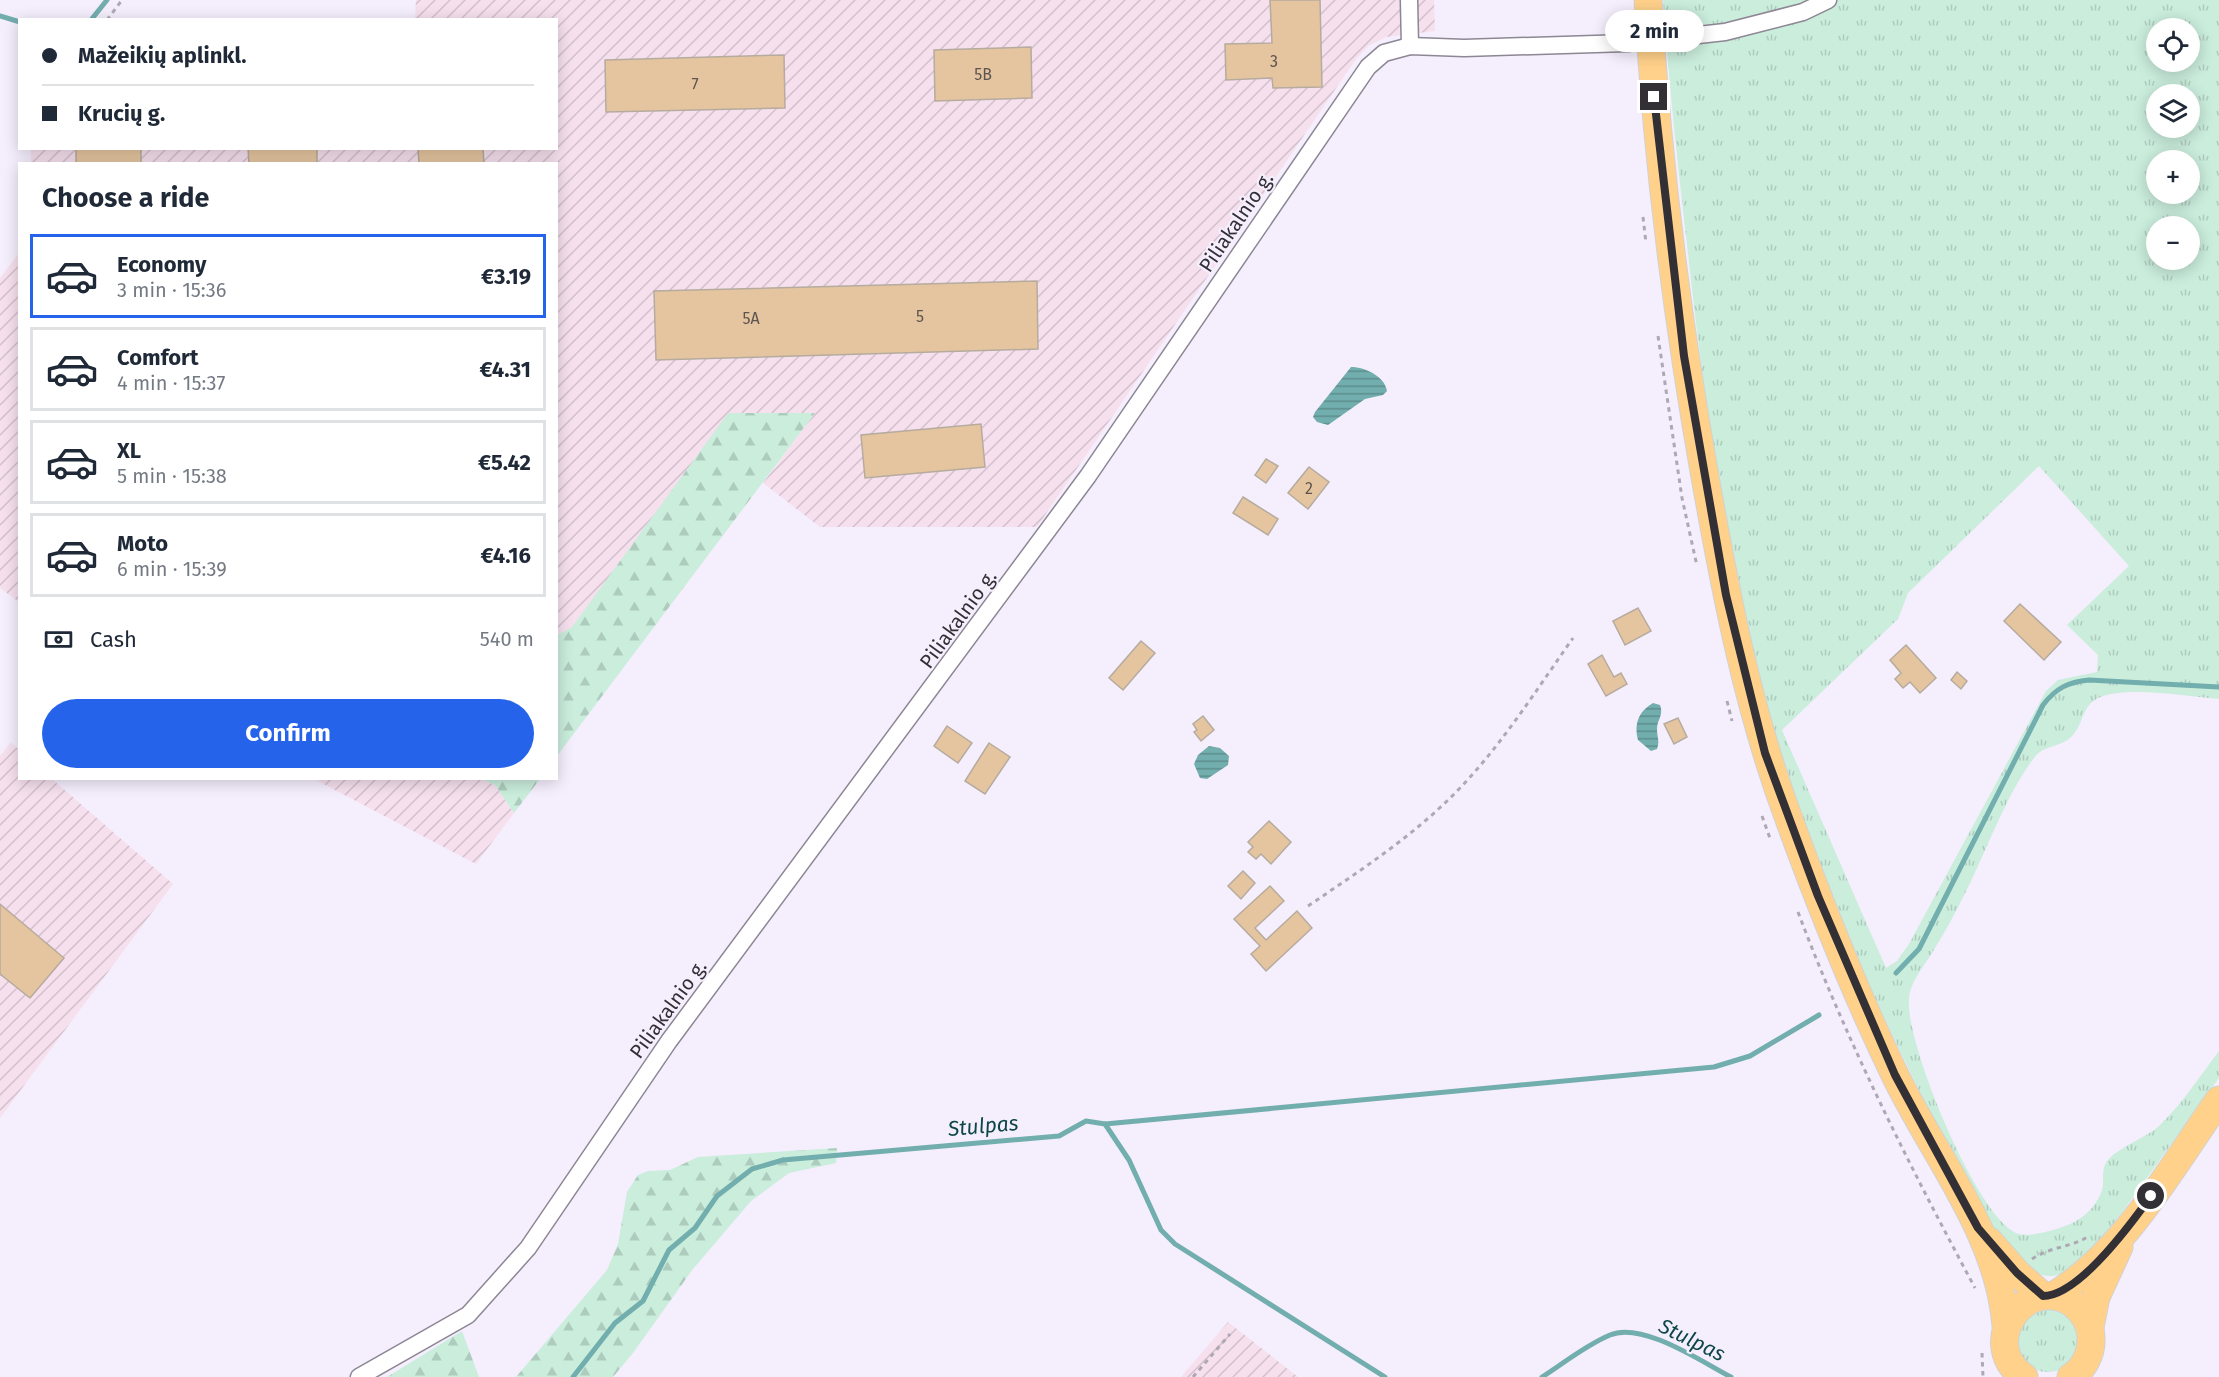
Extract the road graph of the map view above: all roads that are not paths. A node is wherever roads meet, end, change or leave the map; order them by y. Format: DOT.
graph roads {
  1 [pos="1409,0"];
  2 [pos="1647,0"];
  3 [pos="1828,0"];
  4 [pos="1650,42"];
  5 [pos="1410,46"];
  6 [pos="2219,1100"];
  7 [pos="2129,1227"];
  8 [pos="1978,1228"];
  9 [pos="2048,1296"];
  10 [pos="2006,1326"];
  11 [pos="2090,1327"];
  12 [pos="2003,1366"];
  13 [pos="2082,1372"];
  14 [pos="359,1377"];
  15 [pos="2024,1377"];
  1 -- 5 [label="street"];
  2 -- 4 [label="main road"];
  3 -- 4 [label="street, Piliakalnio g."];
  4 -- 5 [label="street, Piliakalnio g."];
  4 -- 8 [label="main road"];
  5 -- 14 [label="street, Piliakalnio g."];
  6 -- 7 [label="main road"];
  7 -- 9 [label="main road"];
  7 -- 11 [label="main road"];
  8 -- 9 [label="main road"];
  8 -- 10 [label="main road"];
  9 -- 10 [label="main road"];
  9 -- 11 [label="main road"];
  10 -- 12 [label="main road"];
  11 -- 13 [label="main road"];
  12 -- 15 [label="main road"];
}
